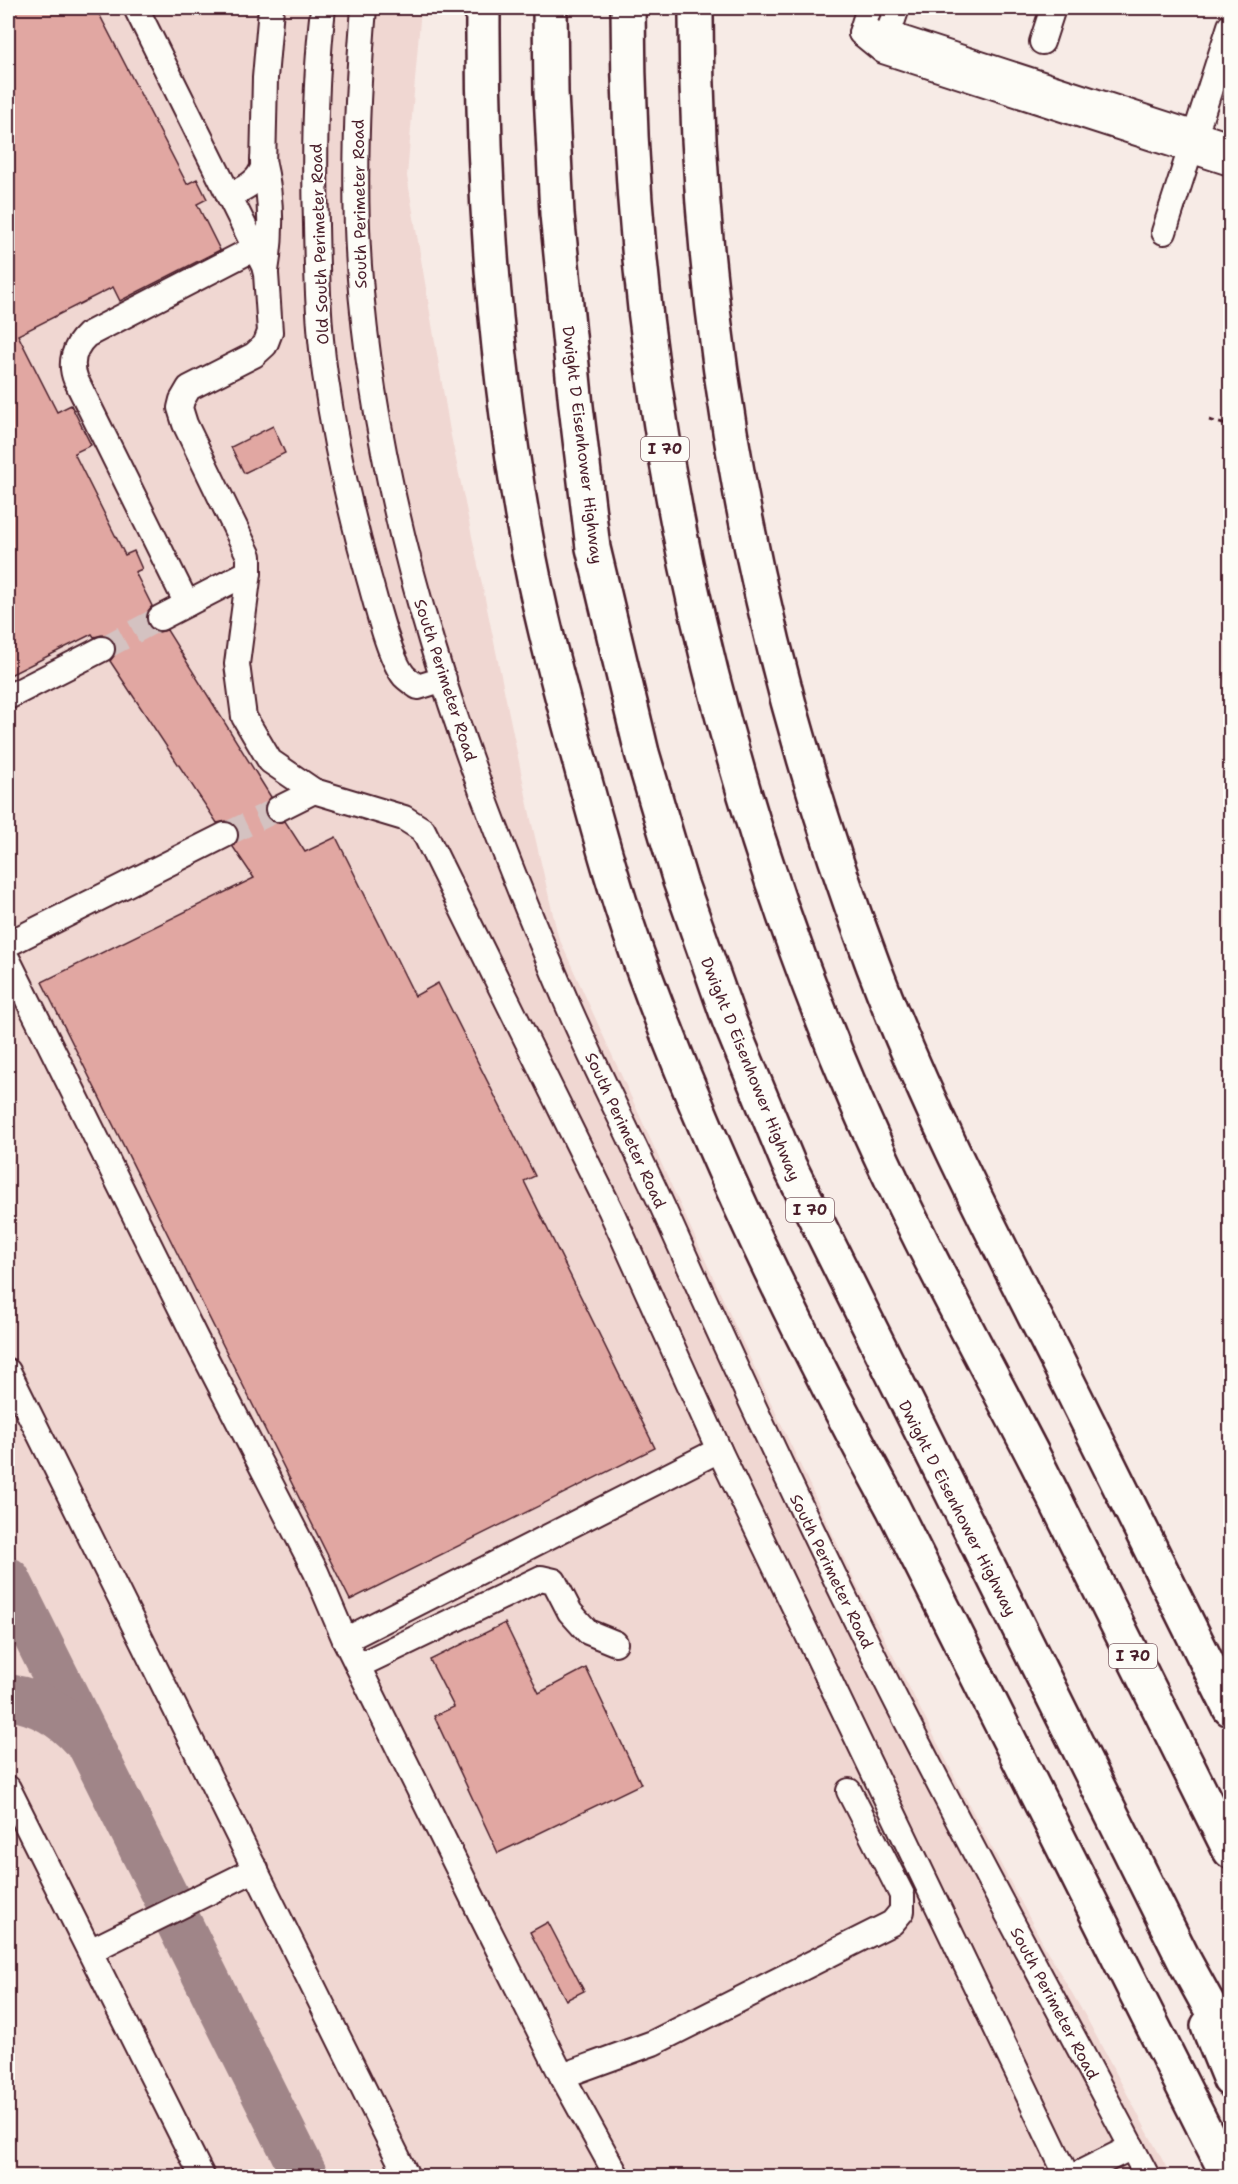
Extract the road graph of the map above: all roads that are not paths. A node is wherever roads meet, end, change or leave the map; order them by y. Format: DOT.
graph roads {
  1 [pos="136,8"];
  2 [pos="271,8"];
  3 [pos="323,8"];
  4 [pos="364,8"];
  5 [pos="483,8"];
  6 [pos="550,8"];
  7 [pos="628,8"];
  8 [pos="696,8"];
  9 [pos="869,8"];
  10 [pos="897,8"];
  11 [pos="1053,8"];
  12 [pos="1230,26"];
  13 [pos="861,33"];
  14 [pos="888,34"];
  15 [pos="1042,42"];
  16 [pos="1193,142"];
  17 [pos="1230,145"];
  18 [pos="263,160"];
  19 [pos="1230,163"];
  20 [pos="230,196"];
  21 [pos="1164,232"];
  22 [pos="255,248"];
  23 [pos="266,274"];
  24 [pos="249,572"];
  25 [pos="187,603"];
  26 [pos="160,618"];
  27 [pos="102,649"];
  28 [pos="444,679"];
  29 [pos="8,697"];
  30 [pos="314,791"];
  31 [pos="278,809"];
  32 [pos="225,835"];
  33 [pos="8,944"];
  34 [pos="9,969"];
  35 [pos="8,1371"];
  36 [pos="719,1449"];
  37 [pos="345,1640"];
  38 [pos="615,1643"];
  39 [pos="358,1666"];
  40 [pos="1230,1709"];
  41 [pos="8,1788"];
  42 [pos="849,1791"];
  43 [pos="1230,1851"];
  44 [pos="255,1869"];
  45 [pos="1154,1900"];
  46 [pos="90,1951"];
  47 [pos="1230,2044"];
  48 [pos="562,2076"];
  49 [pos="1230,2080"];
  50 [pos="1132,2147"];
  51 [pos="202,2176"];
  52 [pos="407,2176"];
  53 [pos="617,2176"];
  54 [pos="1067,2176"];
  55 [pos="1074,2176"];
  56 [pos="1147,2176"];
  57 [pos="1228,2176"];
  1 -- 20 [label="street"];
  2 -- 18 [label="street"];
  3 -- 28 [label="street, Old South Perimeter Road"];
  4 -- 28 [label="street, South Perimeter Road"];
  5 -- 57 [label="highway"];
  6 -- 45 [label="highway, Dwight D Eisenhower Highway / I 70"];
  7 -- 43 [label="highway, I 70"];
  8 -- 40 [label="highway"];
  9 -- 13 [label="street"];
  10 -- 14 [label="street"];
  11 -- 15 [label="street"];
  12 -- 16 [label="street"];
  13 -- 14 [label="street"];
  13 -- 16 [label="street"];
  14 -- 16 [label="street"];
  16 -- 17 [label="street"];
  16 -- 19 [label="street"];
  16 -- 21 [label="street"];
  18 -- 20 [label="street"];
  18 -- 23 [label="street"];
  20 -- 22 [label="street"];
  22 -- 23 [label="street"];
  22 -- 25 [label="street"];
  23 -- 24 [label="street"];
  24 -- 25 [label="street"];
  24 -- 30 [label="street"];
  25 -- 26 [label="street"];
  27 -- 29 [label="street"];
  28 -- 50 [label="street, South Perimeter Road"];
  30 -- 31 [label="street"];
  30 -- 36 [label="street"];
  32 -- 33 [label="street"];
  34 -- 37 [label="street"];
  35 -- 44 [label="street"];
  36 -- 37 [label="street"];
  36 -- 54 [label="street"];
  37 -- 39 [label="street"];
  38 -- 39 [label="street"];
  39 -- 48 [label="street"];
  41 -- 46 [label="street"];
  42 -- 48 [label="street"];
  44 -- 46 [label="street"];
  44 -- 52 [label="street"];
  45 -- 47 [label="highway, Dwight D Eisenhower Highway / I 70"];
  45 -- 49 [label="highway"];
  46 -- 51 [label="street"];
  48 -- 53 [label="street"];
  50 -- 55 [label="street"];
  50 -- 56 [label="street, South Perimeter Road"];
}
